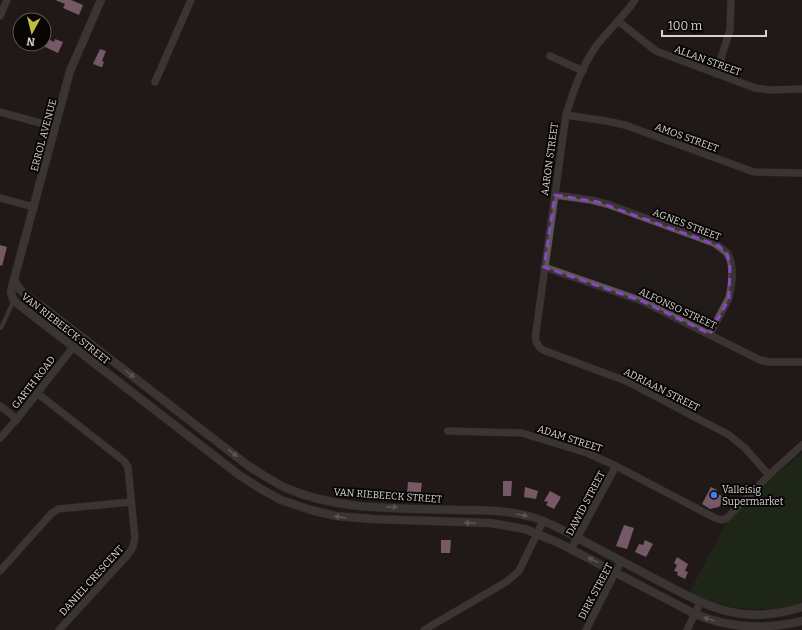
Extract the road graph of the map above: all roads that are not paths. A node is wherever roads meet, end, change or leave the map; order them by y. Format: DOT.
graph roads {
  1 [pos="7,0"];
  2 [pos="101,0"];
  3 [pos="191,0"];
  4 [pos="635,0"];
  5 [pos="731,0"];
  6 [pos="0,16"];
  7 [pos="618,21"];
  8 [pos="550,56"];
  9 [pos="583,71"];
  10 [pos="716,74"];
  11 [pos="155,82"];
  12 [pos="802,90"];
  13 [pos="0,112"];
  14 [pos="566,116"];
  15 [pos="55,126"];
  16 [pos="802,173"];
  17 [pos="555,195"];
  18 [pos="0,198"];
  19 [pos="34,207"];
  20 [pos="544,267"];
  21 [pos="14,279"];
  22 [pos="14,301"];
  23 [pos="1,328"];
  24 [pos="710,334"];
  25 [pos="81,336"];
  26 [pos="536,341"];
  27 [pos="74,346"];
  28 [pos="802,362"];
  29 [pos="37,393"];
  30 [pos="0,406"];
  31 [pos="17,419"];
  32 [pos="448,431"];
  33 [pos="0,438"];
  34 [pos="802,445"];
  35 [pos="616,466"];
  36 [pos="769,475"];
  37 [pos="286,488"];
  38 [pos="281,500"];
  39 [pos="131,502"];
  40 [pos="544,521"];
  41 [pos="538,533"];
  42 [pos="577,538"];
  43 [pos="571,549"];
  44 [pos="622,561"];
  45 [pos="0,571"];
  46 [pos="616,573"];
  47 [pos="700,603"];
  48 [pos="802,607"];
  49 [pos="695,614"];
  50 [pos="802,621"];
  51 [pos="59,630"];
  52 [pos="424,630"];
  53 [pos="586,630"];
  54 [pos="687,630"];
  1 -- 6 [label="street"];
  2 -- 15 [label="street, ERROL AVENUE"];
  3 -- 11 [label="street"];
  4 -- 7 [label="street, AARON STREET"];
  5 -- 10 [label="street"];
  7 -- 9 [label="street, AARON STREET"];
  7 -- 10 [label="street, ALLAN STREET"];
  8 -- 9 [label="street"];
  9 -- 14 [label="street, AARON STREET"];
  10 -- 12 [label="street, ALLAN STREET"];
  13 -- 15 [label="street"];
  14 -- 16 [label="street, AMOS STREET"];
  14 -- 17 [label="street, AARON STREET"];
  15 -- 19 [label="street, ERROL AVENUE"];
  17 -- 20 [label="street, AARON STREET"];
  17 -- 24 [label="street, AGNES STREET"];
  18 -- 19 [label="street"];
  19 -- 21 [label="street, ERROL AVENUE"];
  20 -- 24 [label="street, ALFONSO STREET"];
  20 -- 26 [label="street, AARON STREET"];
  21 -- 22 [label="street, VAN RIEBEECK STREET"];
  21 -- 25 [label="street, VAN RIEBEECK STREET"];
  22 -- 23 [label="lane"];
  22 -- 27 [label="street, VAN RIEBEECK STREET"];
  24 -- 28 [label="street, ALFONSO STREET"];
  25 -- 27 [label="street, GARTH ROAD"];
  25 -- 37 [label="street, VAN RIEBEECK STREET, one-way"];
  26 -- 36 [label="street, ADRIAAN STREET"];
  27 -- 29 [label="street, GARTH ROAD"];
  27 -- 38 [label="street, VAN RIEBEECK STREET"];
  29 -- 31 [label="street, GARTH ROAD"];
  29 -- 39 [label="street, DANIEL CRESCENT"];
  30 -- 31 [label="street"];
  31 -- 33 [label="street, GARTH ROAD"];
  32 -- 35 [label="street, ADAM STREET"];
  34 -- 36 [label="street"];
  35 -- 36 [label="street, ADAM STREET"];
  35 -- 42 [label="street, DAWID STREET"];
  37 -- 38 [label="street"];
  37 -- 40 [label="street, VAN RIEBEECK STREET, one-way"];
  41 -- 38 [label="street, VAN RIEBEECK STREET, one-way"];
  39 -- 45 [label="street"];
  39 -- 51 [label="street, DANIEL CRESCENT"];
  40 -- 41 [label="street"];
  40 -- 42 [label="street, VAN RIEBEECK STREET"];
  41 -- 43 [label="street, VAN RIEBEECK STREET"];
  41 -- 52 [label="street"];
  42 -- 43 [label="street, DAWID STREET"];
  42 -- 44 [label="street, VAN RIEBEECK STREET"];
  46 -- 43 [label="street, VAN RIEBEECK STREET, one-way"];
  44 -- 46 [label="street, DIRK STREET"];
  44 -- 47 [label="street, VAN RIEBEECK STREET"];
  46 -- 49 [label="street, VAN RIEBEECK STREET"];
  46 -- 53 [label="street, DIRK STREET"];
  47 -- 48 [label="street, VAN RIEBEECK STREET"];
  47 -- 49 [label="street"];
  50 -- 49 [label="street, VAN RIEBEECK STREET, one-way"];
  49 -- 54 [label="street"];
}
